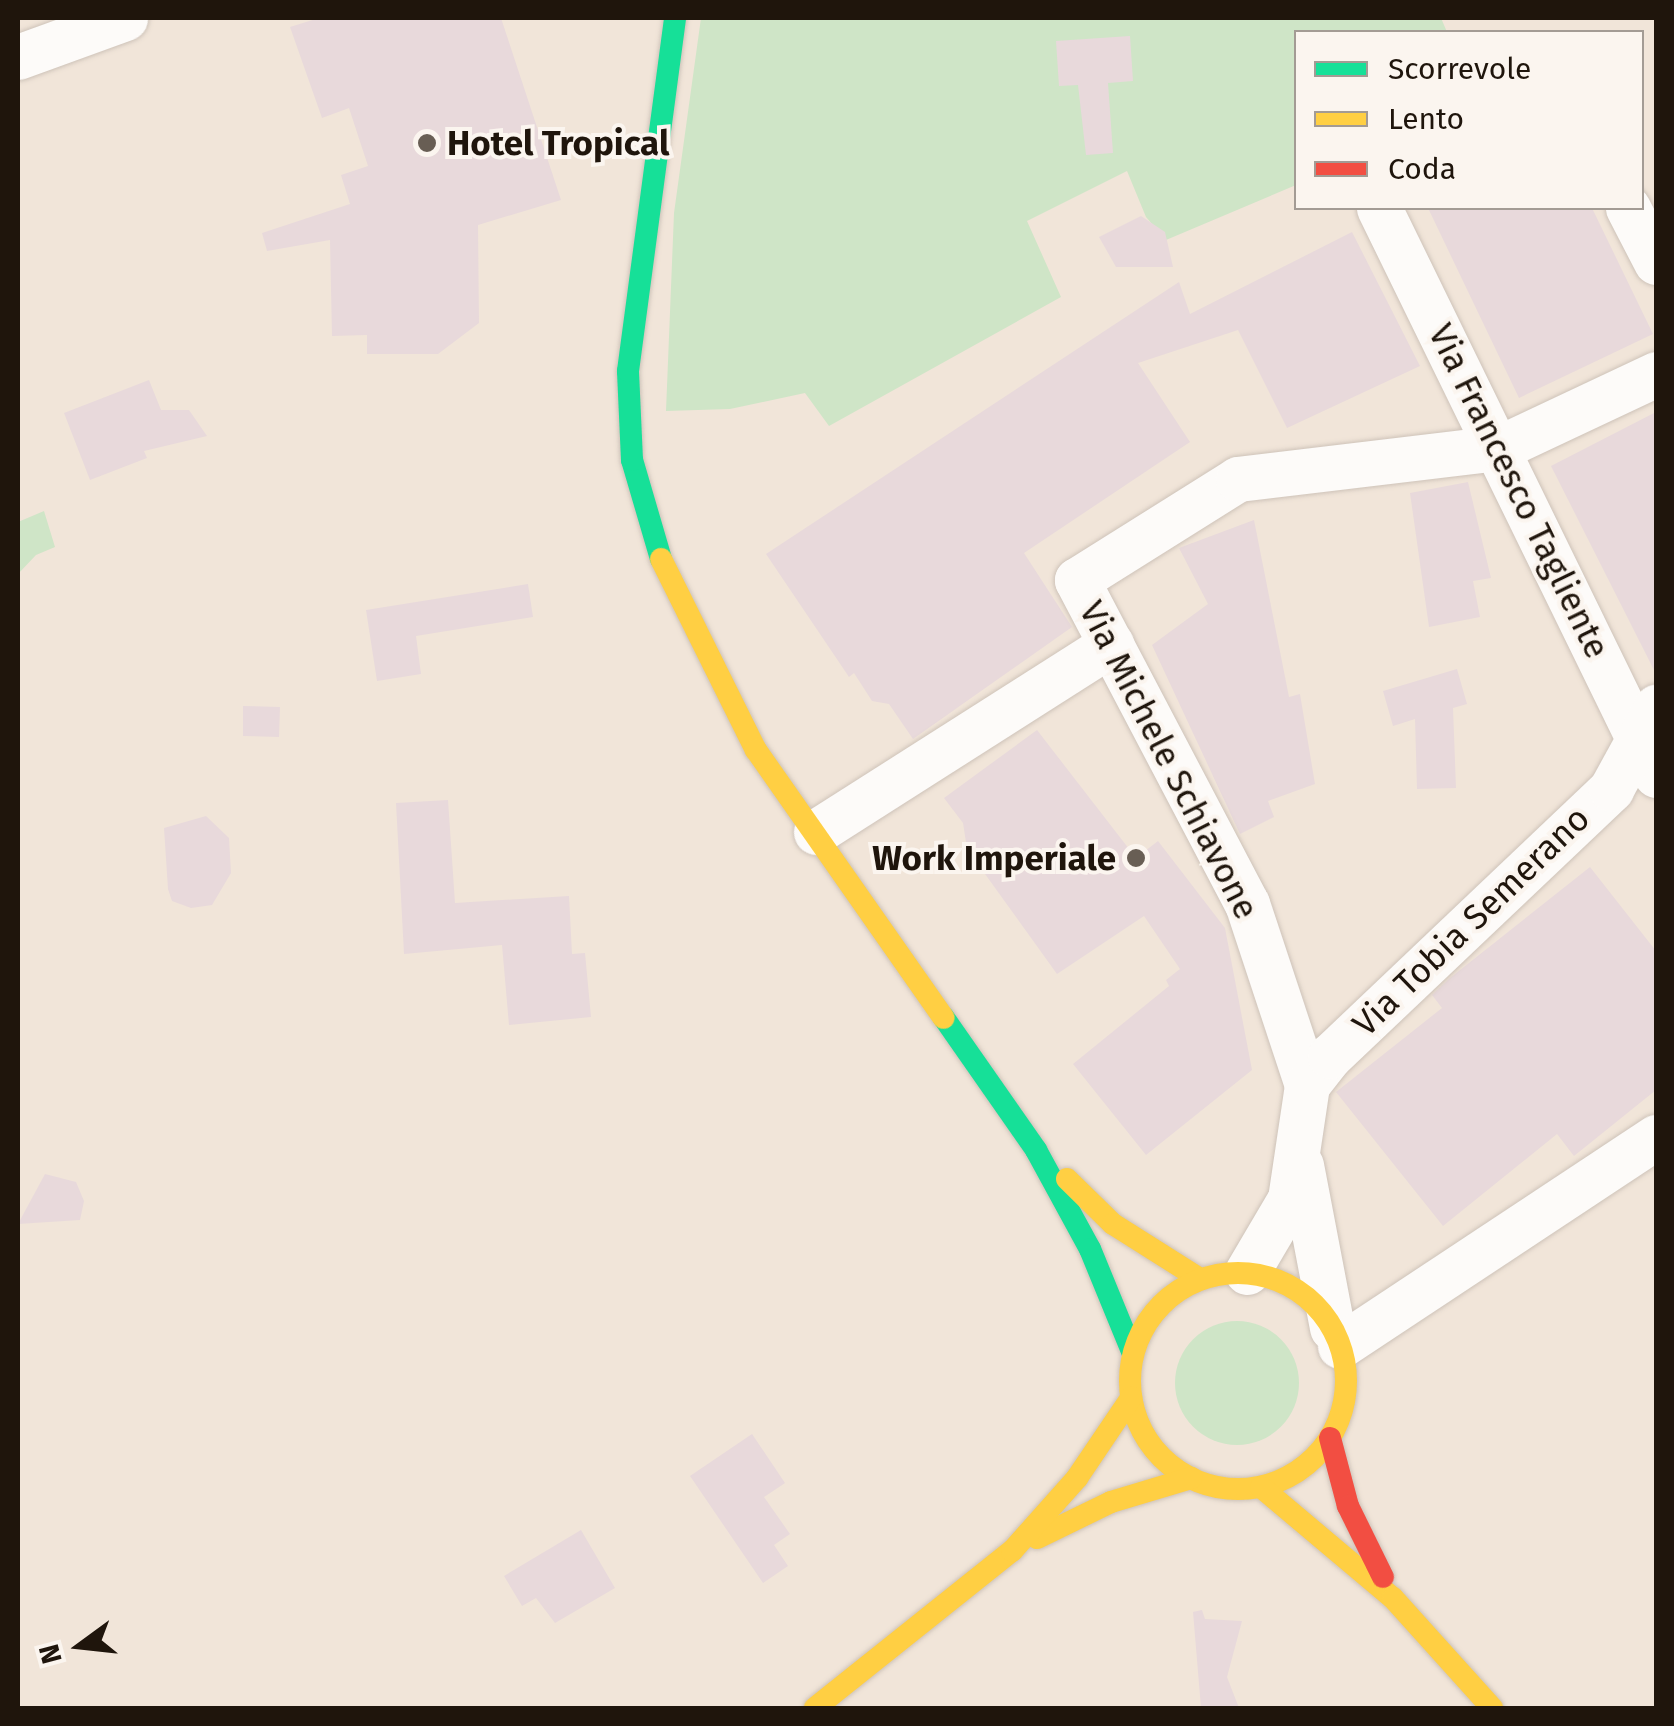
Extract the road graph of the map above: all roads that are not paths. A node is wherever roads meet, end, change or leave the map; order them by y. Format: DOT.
graph roads {
  1 [pos="124,18"];
  2 [pos="676,18"];
  3 [pos="18,57"];
  4 [pos="1380,210"];
  5 [pos="1629,210"];
  6 [pos="1656,262"];
  7 [pos="1656,374"];
  8 [pos="1499,448"];
  9 [pos="1110,644"];
  10 [pos="1647,720"];
  11 [pos="1656,775"];
  12 [pos="816,832"];
  13 [pos="1307,1085"];
  14 [pos="1656,1137"];
  15 [pos="1295,1138"];
  16 [pos="1036,1150"];
  17 [pos="1247,1272"];
  18 [pos="1200,1278"];
  19 [pos="1336,1337"];
  20 [pos="1133,1354"];
  21 [pos="1131,1398"];
  22 [pos="1330,1438"];
  23 [pos="1191,1478"];
  24 [pos="1261,1486"];
  25 [pos="1012,1551"];
  26 [pos="1393,1598"];
  27 [pos="815,1708"];
  28 [pos="1492,1708"];
  1 -- 3 [label="street"];
  2 -- 12 [label="main road"];
  4 -- 8 [label="street, Via Francesco Tagliente"];
  5 -- 6 [label="street"];
  7 -- 8 [label="street"];
  8 -- 9 [label="street, Via Michele Schiavone"];
  8 -- 10 [label="street, Via Francesco Tagliente"];
  9 -- 12 [label="street"];
  9 -- 13 [label="street, Via Michele Schiavone"];
  10 -- 11 [label="street, Via Francesco Tagliente"];
  10 -- 13 [label="street, Via Tobia Semerano"];
  12 -- 16 [label="main road"];
  13 -- 15 [label="street, Via Tobia Semerano"];
  14 -- 19 [label="street"];
  15 -- 17 [label="street, Via Tobia Semerano"];
  15 -- 19 [label="street, Via Tobia Semerano"];
  16 -- 18 [label="main road"];
  16 -- 20 [label="main road"];
  17 -- 18 [label="main road"];
  17 -- 19 [label="main road"];
  18 -- 20 [label="main road"];
  19 -- 22 [label="main road"];
  20 -- 21 [label="main road"];
  21 -- 23 [label="main road"];
  21 -- 25 [label="main road"];
  22 -- 24 [label="main road"];
  22 -- 26 [label="main road"];
  23 -- 24 [label="main road"];
  23 -- 25 [label="main road"];
  24 -- 26 [label="main road"];
  25 -- 27 [label="main road"];
  26 -- 28 [label="main road"];
}
